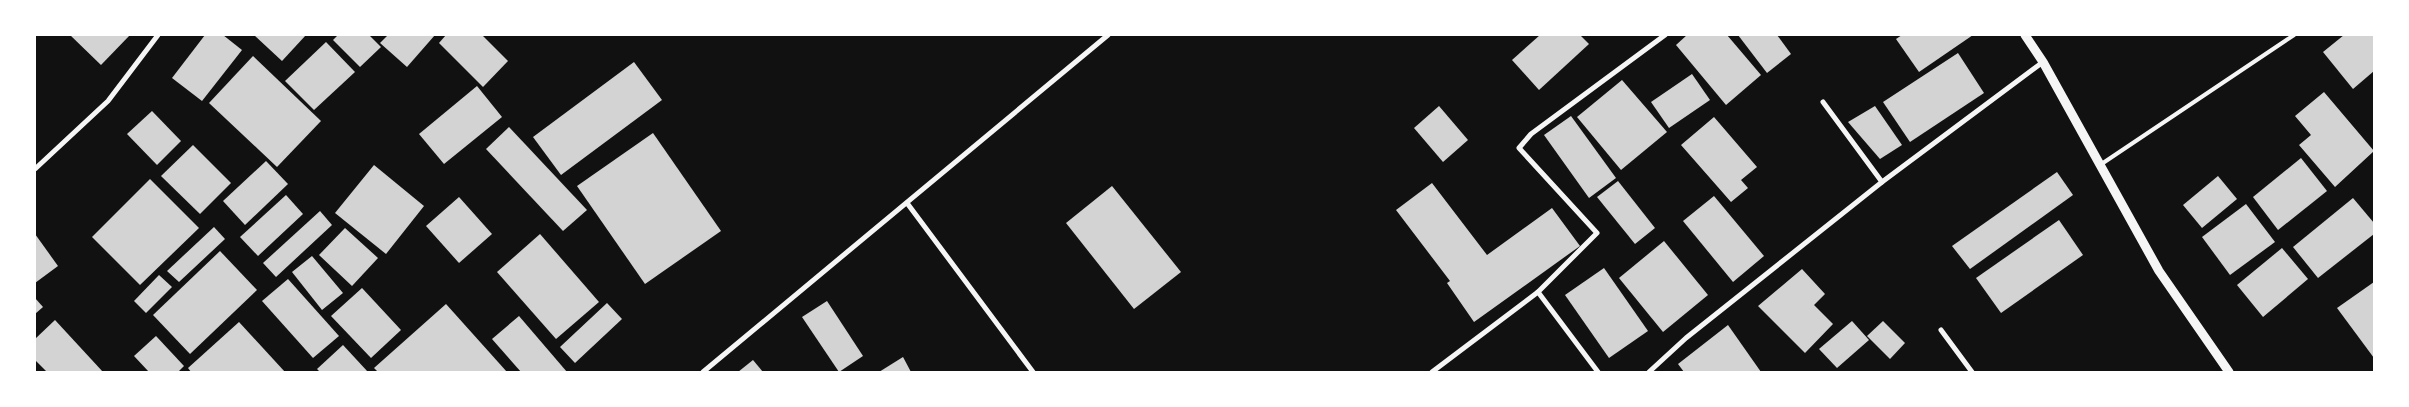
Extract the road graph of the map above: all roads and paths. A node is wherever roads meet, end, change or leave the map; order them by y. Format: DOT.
graph roads {
  1 [pos="158,35"];
  2 [pos="1108,35"];
  3 [pos="1665,35"];
  4 [pos="2025,35"];
  5 [pos="2294,35"];
  6 [pos="2043,62"];
  7 [pos="1823,102"];
  8 [pos="2100,165"];
  9 [pos="35,169"];
  10 [pos="1882,182"];
  11 [pos="906,203"];
  12 [pos="1538,292"];
  13 [pos="1941,330"];
  14 [pos="703,372"];
  15 [pos="1033,372"];
  16 [pos="1432,372"];
  17 [pos="1598,372"];
  18 [pos="1649,372"];
  19 [pos="1972,372"];
  20 [pos="2229,372"];
  1 -- 9 [label="street"];
  2 -- 11 [label="street"];
  3 -- 12 [label="street"];
  4 -- 6 [label="street"];
  5 -- 8 [label="lane"];
  6 -- 8 [label="street"];
  6 -- 10 [label="street"];
  7 -- 10 [label="street"];
  8 -- 20 [label="street"];
  10 -- 18 [label="street"];
  11 -- 14 [label="street"];
  11 -- 15 [label="street"];
  12 -- 16 [label="street"];
  12 -- 17 [label="street"];
  13 -- 19 [label="street"];
}
